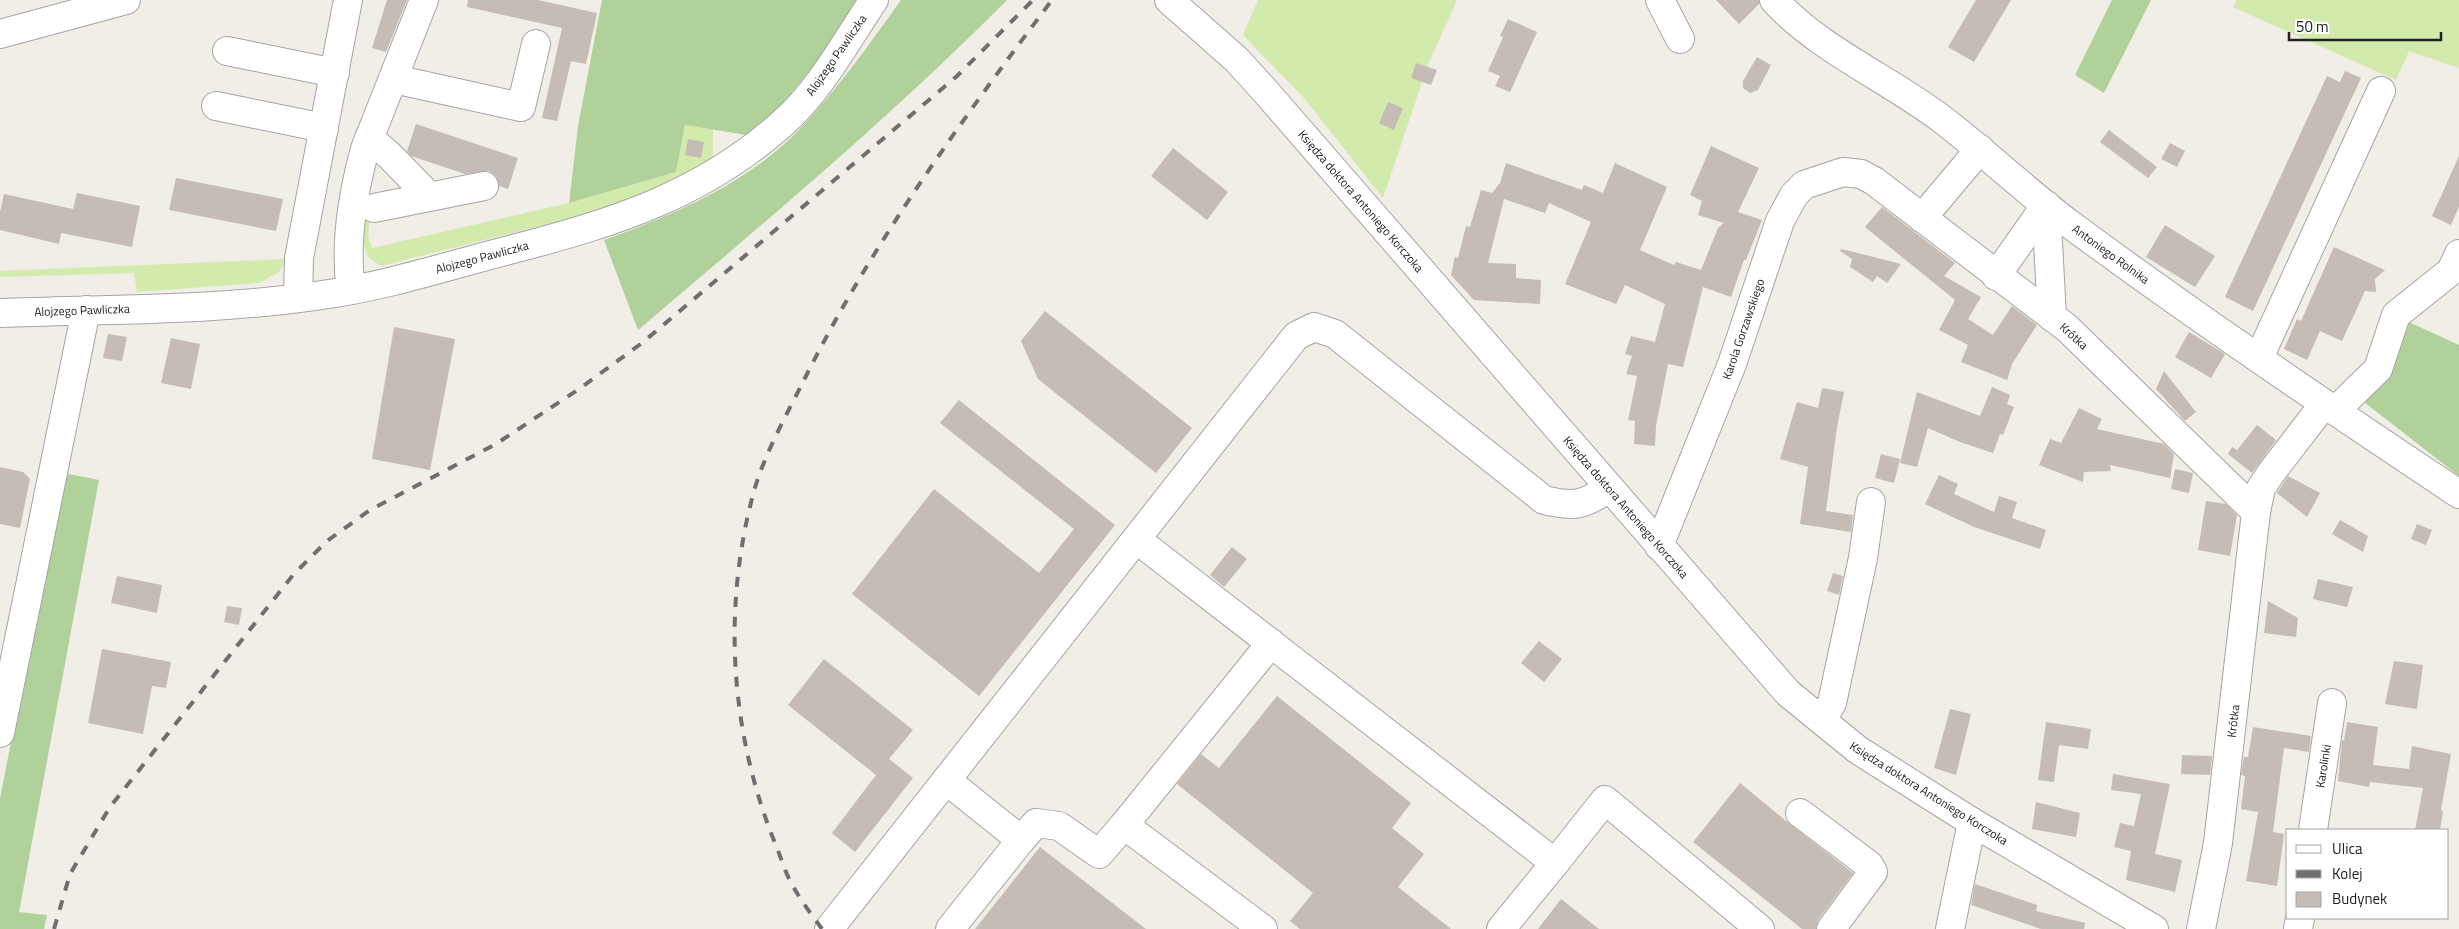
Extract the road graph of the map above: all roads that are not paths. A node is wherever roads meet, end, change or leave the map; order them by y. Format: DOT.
graph roads {
  1 [pos="126,0"];
  2 [pos="348,0"];
  3 [pos="424,0"];
  4 [pos="874,0"];
  5 [pos="1169,0"];
  6 [pos="1660,0"];
  7 [pos="1774,0"];
  8 [pos="0,34"];
  9 [pos="1680,39"];
  10 [pos="536,44"];
  11 [pos="226,51"];
  12 [pos="334,73"];
  13 [pos="394,79"];
  14 [pos="2381,91"];
  15 [pos="216,106"];
  16 [pos="324,128"];
  17 [pos="369,138"];
  18 [pos="1980,149"];
  19 [pos="1874,181"];
  20 [pos="484,186"];
  21 [pos="429,196"];
  22 [pos="2046,205"];
  23 [pos="374,208"];
  24 [pos="1922,218"];
  25 [pos="2459,254"];
  26 [pos="1996,276"];
  27 [pos="351,290"];
  28 [pos="298,298"];
  29 [pos="86,310"];
  30 [pos="0,312"];
  31 [pos="2052,317"];
  32 [pos="2259,358"];
  33 [pos="2330,408"];
  34 [pos="1608,488"];
  35 [pos="2459,494"];
  36 [pos="1871,502"];
  37 [pos="2256,512"];
  38 [pos="1136,539"];
  39 [pos="1659,546"];
  40 [pos="1271,643"];
  41 [pos="2332,703"];
  42 [pos="1822,720"];
  43 [pos="0,733"];
  44 [pos="946,780"];
  45 [pos="1800,813"];
  46 [pos="1972,822"];
  47 [pos="1124,825"];
  48 [pos="2313,829"];
  49 [pos="1021,840"];
  50 [pos="1555,863"];
  51 [pos="1232,920"];
  52 [pos="829,929"];
  53 [pos="950,929"];
  54 [pos="1263,929"];
  55 [pos="1501,929"];
  56 [pos="1760,929"];
  57 [pos="1830,929"];
  58 [pos="1950,929"];
  59 [pos="2154,929"];
  60 [pos="2201,929"];
  1 -- 8 [label="street"];
  2 -- 12 [label="street"];
  3 -- 13 [label="street"];
  4 -- 27 [label="street, Alojzego Pawliczka"];
  5 -- 34 [label="street, Księdza doktora Antoniego Korczoka"];
  6 -- 9 [label="street"];
  7 -- 18 [label="street, Antoniego Rolnika"];
  10 -- 13 [label="street"];
  11 -- 12 [label="street"];
  12 -- 16 [label="street"];
  13 -- 17 [label="street"];
  14 -- 32 [label="street"];
  15 -- 16 [label="street"];
  16 -- 28 [label="street"];
  17 -- 21 [label="street"];
  17 -- 27 [label="street"];
  18 -- 22 [label="street, Antoniego Rolnika"];
  18 -- 24 [label="street"];
  19 -- 24 [label="street, Krótka"];
  19 -- 39 [label="street, Karola Gorzawskiego"];
  20 -- 21 [label="street"];
  21 -- 23 [label="street"];
  22 -- 26 [label="street"];
  22 -- 31 [label="street"];
  22 -- 32 [label="street, Antoniego Rolnika"];
  24 -- 26 [label="street, Krótka"];
  25 -- 33 [label="street, Krótka"];
  26 -- 31 [label="street, Krótka"];
  27 -- 28 [label="street, Alojzego Pawliczka"];
  28 -- 29 [label="street, Alojzego Pawliczka"];
  29 -- 30 [label="street, Alojzego Pawliczka"];
  29 -- 43 [label="street"];
  31 -- 37 [label="street, Krótka"];
  32 -- 33 [label="street, Antoniego Rolnika"];
  33 -- 35 [label="street, Antoniego Rolnika"];
  33 -- 37 [label="street, Krótka"];
  34 -- 38 [label="street"];
  34 -- 39 [label="street, Księdza doktora Antoniego Korczoka"];
  36 -- 42 [label="street"];
  37 -- 60 [label="street, Krótka"];
  38 -- 40 [label="street"];
  38 -- 44 [label="street"];
  39 -- 42 [label="street, Księdza doktora Antoniego Korczoka"];
  40 -- 47 [label="street"];
  40 -- 50 [label="street"];
  41 -- 48 [label="street, Karolinki"];
  42 -- 46 [label="street, Księdza doktora Antoniego Korczoka"];
  44 -- 49 [label="street"];
  44 -- 52 [label="street"];
  45 -- 57 [label="street"];
  46 -- 58 [label="street"];
  46 -- 59 [label="street, Księdza doktora Antoniego Korczoka"];
  47 -- 49 [label="street"];
  47 -- 51 [label="street"];
  49 -- 53 [label="street"];
  50 -- 55 [label="street"];
  50 -- 56 [label="street"];
  51 -- 54 [label="street"];
}
